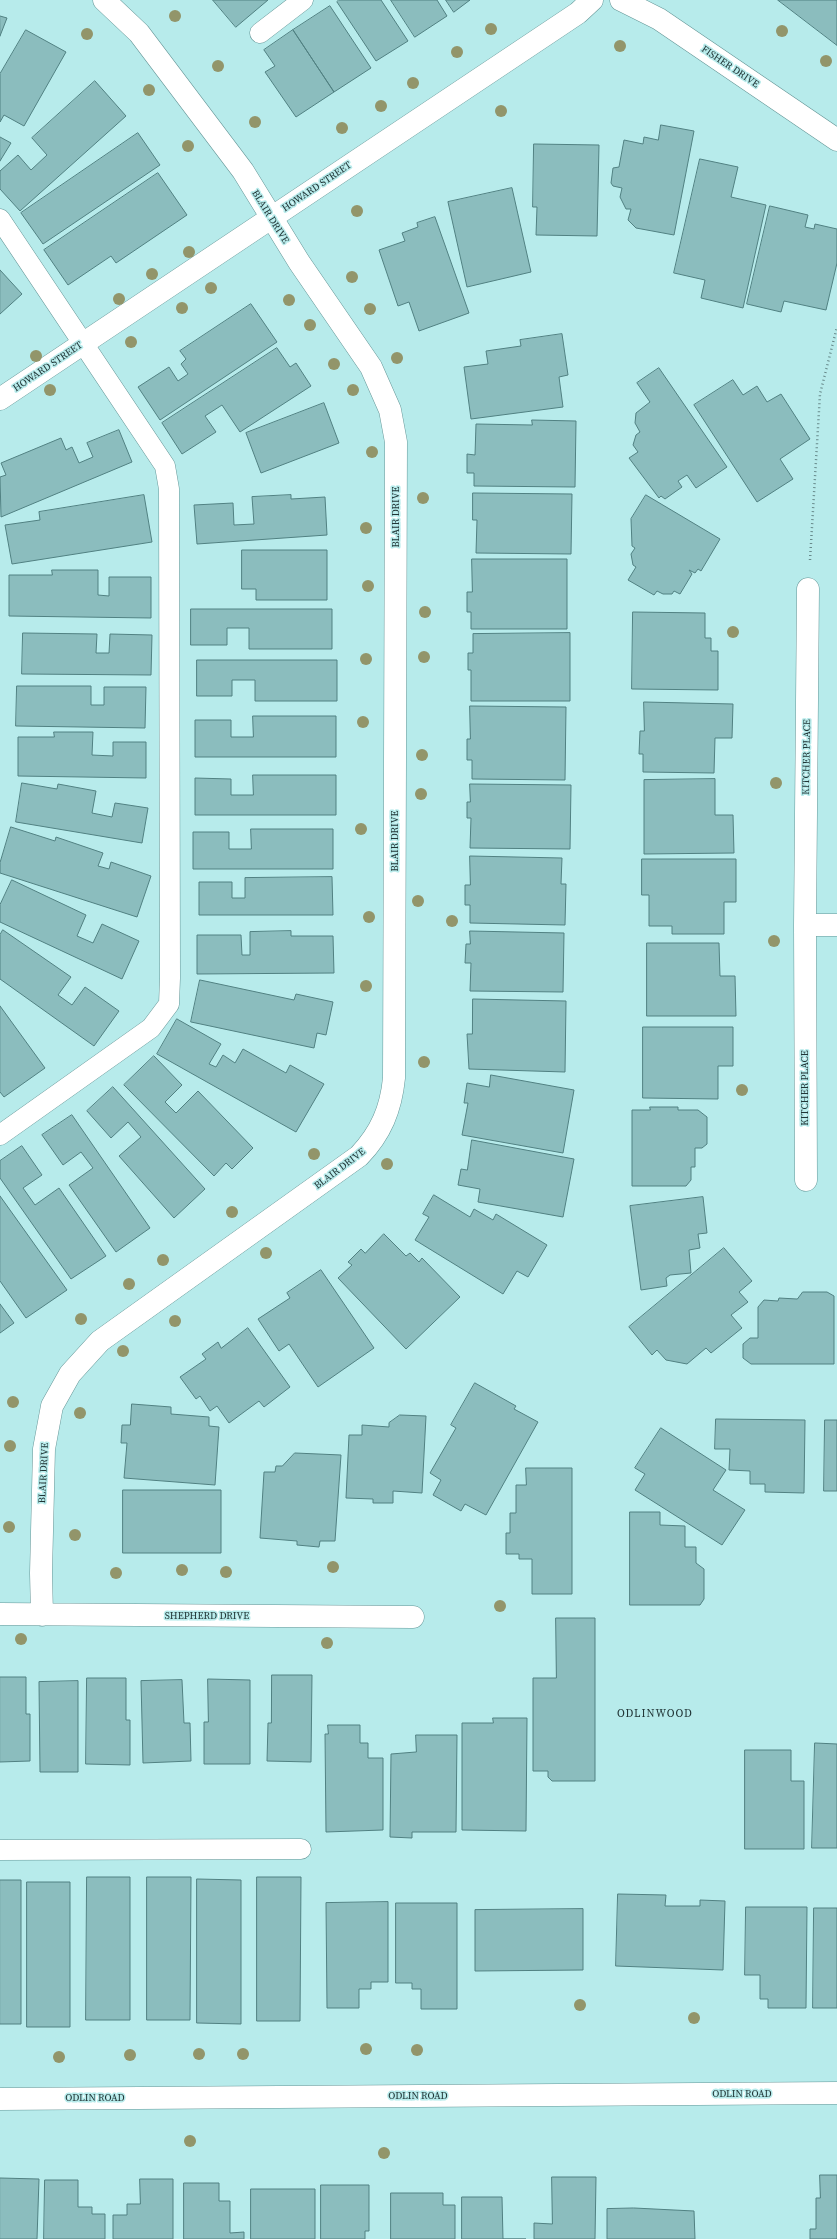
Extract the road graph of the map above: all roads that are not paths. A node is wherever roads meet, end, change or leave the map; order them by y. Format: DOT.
graph roads {
  1 [pos="104,0"];
  2 [pos="303,0"];
  3 [pos="592,0"];
  4 [pos="621,0"];
  5 [pos="260,33"];
  6 [pos="837,140"];
  7 [pos="270,218"];
  8 [pos="0,220"];
  9 [pos="83,343"];
  10 [pos="0,399"];
  11 [pos="808,589"];
  12 [pos="805,925"];
  13 [pos="837,925"];
  14 [pos="0,1135"];
  15 [pos="806,1180"];
  16 [pos="0,1614"];
  17 [pos="42,1615"];
  18 [pos="413,1617"];
  19 [pos="302,1849"];
  20 [pos="0,1850"];
  21 [pos="837,2093"];
  22 [pos="0,2099"];
  1 -- 7 [label="street, BLAIR DRIVE"];
  2 -- 5 [label="lane"];
  3 -- 7 [label="street, HOWARD STREET"];
  4 -- 6 [label="street, FISHER DRIVE"];
  7 -- 9 [label="street, HOWARD STREET"];
  7 -- 17 [label="street, BLAIR DRIVE"];
  8 -- 9 [label="lane"];
  9 -- 10 [label="street, HOWARD STREET"];
  9 -- 14 [label="lane"];
  11 -- 12 [label="street, KITCHER PLACE"];
  12 -- 13 [label="street"];
  12 -- 15 [label="street, KITCHER PLACE"];
  16 -- 17 [label="street, SHEPHERD DRIVE"];
  17 -- 18 [label="street, SHEPHERD DRIVE"];
  19 -- 20 [label="lane"];
  21 -- 22 [label="street, ODLIN ROAD"];
}
